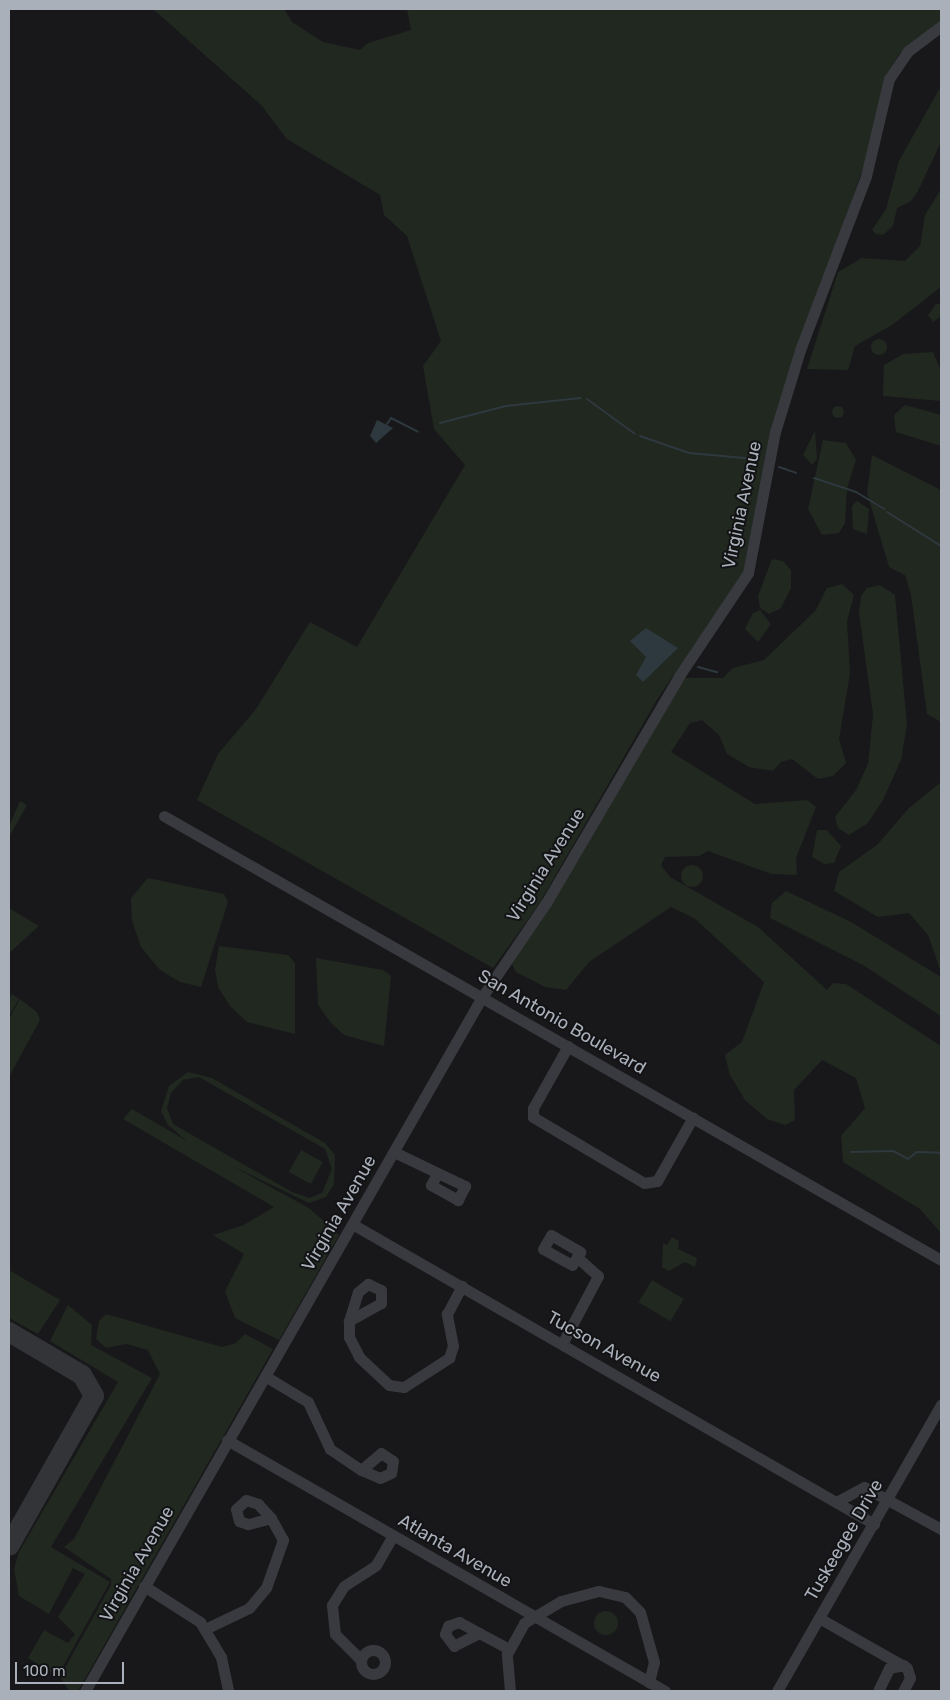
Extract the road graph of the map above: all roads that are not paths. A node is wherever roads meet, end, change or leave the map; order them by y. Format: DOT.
graph roads {
  1 [pos="941,26"];
  2 [pos="164,816"];
  3 [pos="482,997"];
  4 [pos="568,1046"];
  5 [pos="693,1117"];
  6 [pos="394,1152"];
  7 [pos="436,1176"];
  8 [pos="354,1225"];
  9 [pos="577,1257"];
  10 [pos="941,1260"];
  11 [pos="462,1286"];
  12 [pos="349,1321"];
  13 [pos="562,1344"];
  14 [pos="265,1376"];
  15 [pos="941,1406"];
  16 [pos="228,1440"];
  17 [pos="361,1470"];
  18 [pos="888,1499"];
  19 [pos="836,1502"];
  20 [pos="271,1518"];
  21 [pos="874,1524"];
  22 [pos="941,1529"];
  23 [pos="393,1536"];
  24 [pos="144,1586"];
  25 [pos="533,1616"];
  26 [pos="819,1618"];
  27 [pos="205,1629"];
  28 [pos="479,1633"];
  29 [pos="509,1649"];
  30 [pos="361,1660"];
  31 [pos="904,1665"];
  32 [pos="649,1682"];
  33 [pos="85,1691"];
  34 [pos="228,1691"];
  35 [pos="510,1691"];
  36 [pos="665,1691"];
  37 [pos="777,1691"];
  38 [pos="878,1691"];
  39 [pos="903,1691"];
  1 -- 3 [label="street, Virginia Avenue"];
  2 -- 3 [label="street, San Antonio Boulevard"];
  3 -- 4 [label="street, San Antonio Boulevard"];
  3 -- 6 [label="street, Virginia Avenue"];
  4 -- 5 [label="street, San Antonio Boulevard"];
  4 -- 5 [label="street"];
  5 -- 10 [label="street, San Antonio Boulevard"];
  6 -- 7 [label="street"];
  6 -- 8 [label="street, Virginia Avenue"];
  8 -- 11 [label="street, Tucson Avenue"];
  8 -- 14 [label="street, Virginia Avenue"];
  9 -- 13 [label="street"];
  11 -- 12 [label="street"];
  11 -- 13 [label="street, Tucson Avenue"];
  13 -- 19 [label="street, Tucson Avenue"];
  14 -- 16 [label="street, Virginia Avenue"];
  14 -- 17 [label="street"];
  15 -- 18 [label="street, Tuskeegee Drive"];
  16 -- 23 [label="street, Atlanta Avenue"];
  16 -- 24 [label="street, Virginia Avenue"];
  18 -- 19 [label="street"];
  18 -- 21 [label="street, Tuskeegee Drive"];
  18 -- 22 [label="street"];
  19 -- 21 [label="street, Tucson Avenue"];
  20 -- 27 [label="street"];
  21 -- 26 [label="street, Tuskeegee Drive"];
  23 -- 25 [label="street, Atlanta Avenue"];
  23 -- 30 [label="street"];
  24 -- 27 [label="street"];
  24 -- 33 [label="street, Virginia Avenue"];
  25 -- 29 [label="street"];
  25 -- 32 [label="street, Atlanta Avenue"];
  25 -- 32 [label="street"];
  26 -- 31 [label="street"];
  26 -- 37 [label="street, Tuskeegee Drive"];
  27 -- 34 [label="street"];
  28 -- 29 [label="street"];
  29 -- 35 [label="street"];
  31 -- 38 [label="street"];
  31 -- 39 [label="street"];
  32 -- 36 [label="street, Atlanta Avenue"];
}
